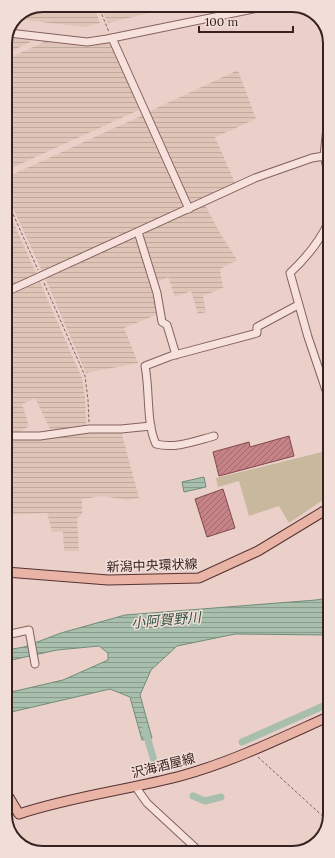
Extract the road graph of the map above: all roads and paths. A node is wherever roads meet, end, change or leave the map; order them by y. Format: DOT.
graph roads {
  1 [pos="101,12"];
  2 [pos="238,12"];
  3 [pos="13,34"];
  4 [pos="112,38"];
  5 [pos="323,156"];
  6 [pos="189,209"];
  7 [pos="12,212"];
  8 [pos="138,232"];
  9 [pos="323,232"];
  10 [pos="41,276"];
  11 [pos="12,289"];
  12 [pos="298,305"];
  13 [pos="176,355"];
  14 [pos="323,381"];
  15 [pos="150,426"];
  16 [pos="89,429"];
  17 [pos="12,436"];
  18 [pos="214,436"];
  19 [pos="323,512"];
  20 [pos="12,572"];
  21 [pos="12,634"];
  22 [pos="35,664"];
  23 [pos="323,719"];
  24 [pos="252,751"];
  25 [pos="135,786"];
  26 [pos="12,802"];
  27 [pos="323,816"];
  28 [pos="194,846"];
  1 -- 4 [label="path"];
  2 -- 4 [label="street"];
  3 -- 4 [label="street"];
  4 -- 6 [label="street"];
  5 -- 6 [label="street"];
  6 -- 8 [label="street"];
  7 -- 10 [label="path"];
  8 -- 10 [label="street"];
  8 -- 13 [label="street"];
  9 -- 12 [label="street"];
  10 -- 11 [label="street"];
  10 -- 16 [label="path"];
  12 -- 13 [label="street"];
  12 -- 14 [label="street"];
  13 -- 15 [label="street"];
  15 -- 16 [label="street"];
  15 -- 18 [label="street"];
  16 -- 17 [label="street"];
  19 -- 20 [label="main road, 新潟中央環状線"];
  21 -- 22 [label="street"];
  23 -- 24 [label="main road, 沢海酒屋線"];
  24 -- 25 [label="main road, 沢海酒屋線"];
  24 -- 27 [label="path"];
  25 -- 26 [label="main road, 沢海酒屋線"];
  25 -- 28 [label="street"];
}
